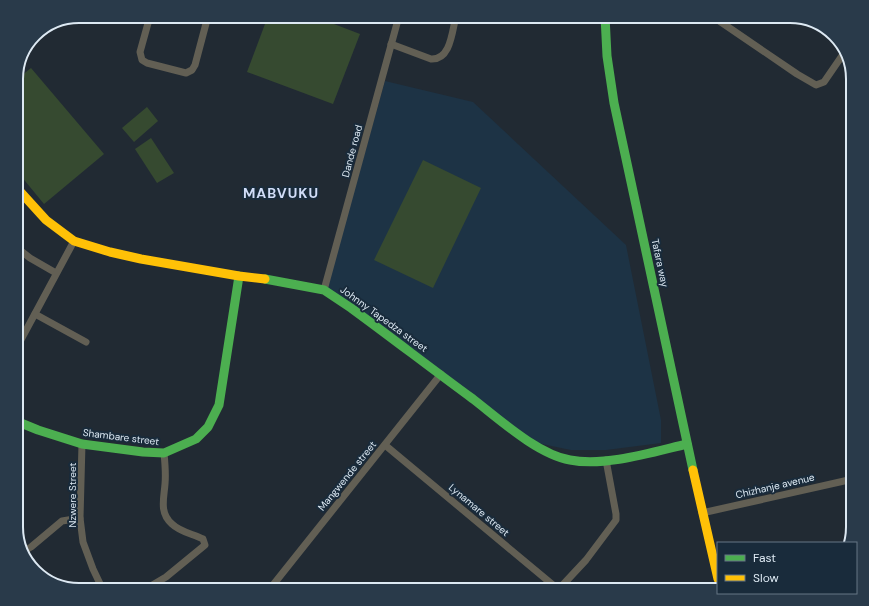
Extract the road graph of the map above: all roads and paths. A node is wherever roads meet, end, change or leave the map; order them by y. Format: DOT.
graph roads {
  1 [pos="148,23"];
  2 [pos="206,23"];
  3 [pos="397,23"];
  4 [pos="454,23"];
  5 [pos="605,23"];
  6 [pos="722,23"];
  7 [pos="391,44"];
  8 [pos="841,57"];
  9 [pos="23,195"];
  10 [pos="74,241"];
  11 [pos="23,252"];
  12 [pos="56,273"];
  13 [pos="240,276"];
  14 [pos="324,290"];
  15 [pos="35,314"];
  16 [pos="23,334"];
  17 [pos="86,342"];
  18 [pos="441,374"];
  19 [pos="23,424"];
  20 [pos="82,444"];
  21 [pos="687,444"];
  22 [pos="385,445"];
  23 [pos="164,453"];
  24 [pos="606,460"];
  25 [pos="846,481"];
  26 [pos="702,513"];
  27 [pos="80,518"];
  28 [pos="28,549"];
  29 [pos="717,575"];
  30 [pos="100,583"];
  31 [pos="156,583"];
  32 [pos="275,583"];
  33 [pos="550,583"];
  34 [pos="565,583"];
  1 -- 2 [label="street"];
  3 -- 7 [label="street, Dande road"];
  4 -- 7 [label="street"];
  5 -- 21 [label="street, Tafara way"];
  6 -- 8 [label="street"];
  7 -- 14 [label="street, Dande road"];
  9 -- 10 [label="street, Johnny Tapedza street"];
  10 -- 12 [label="street"];
  10 -- 13 [label="street, Johnny Tapedza street"];
  11 -- 12 [label="street"];
  12 -- 15 [label="street"];
  13 -- 14 [label="street, Johnny Tapedza street"];
  13 -- 23 [label="street, Shambare street"];
  14 -- 18 [label="street, Johnny Tapedza street"];
  15 -- 16 [label="street"];
  15 -- 17 [label="street"];
  18 -- 22 [label="street, Mangwende street"];
  18 -- 24 [label="street, Johnny Tapedza street"];
  19 -- 20 [label="street, Shambare street"];
  20 -- 23 [label="street, Shambare street"];
  20 -- 27 [label="street, Nzwere Street"];
  21 -- 24 [label="street, Johnny Tapedza street"];
  21 -- 26 [label="street, Tafara way"];
  22 -- 32 [label="street, Mangwende street"];
  22 -- 33 [label="street, Lynamare street"];
  23 -- 31 [label="street"];
  24 -- 34 [label="street"];
  25 -- 26 [label="street, Chizhanje avenue"];
  26 -- 29 [label="street, Tafara way"];
  27 -- 28 [label="street"];
  27 -- 30 [label="street, Nzwere Street"];
}
